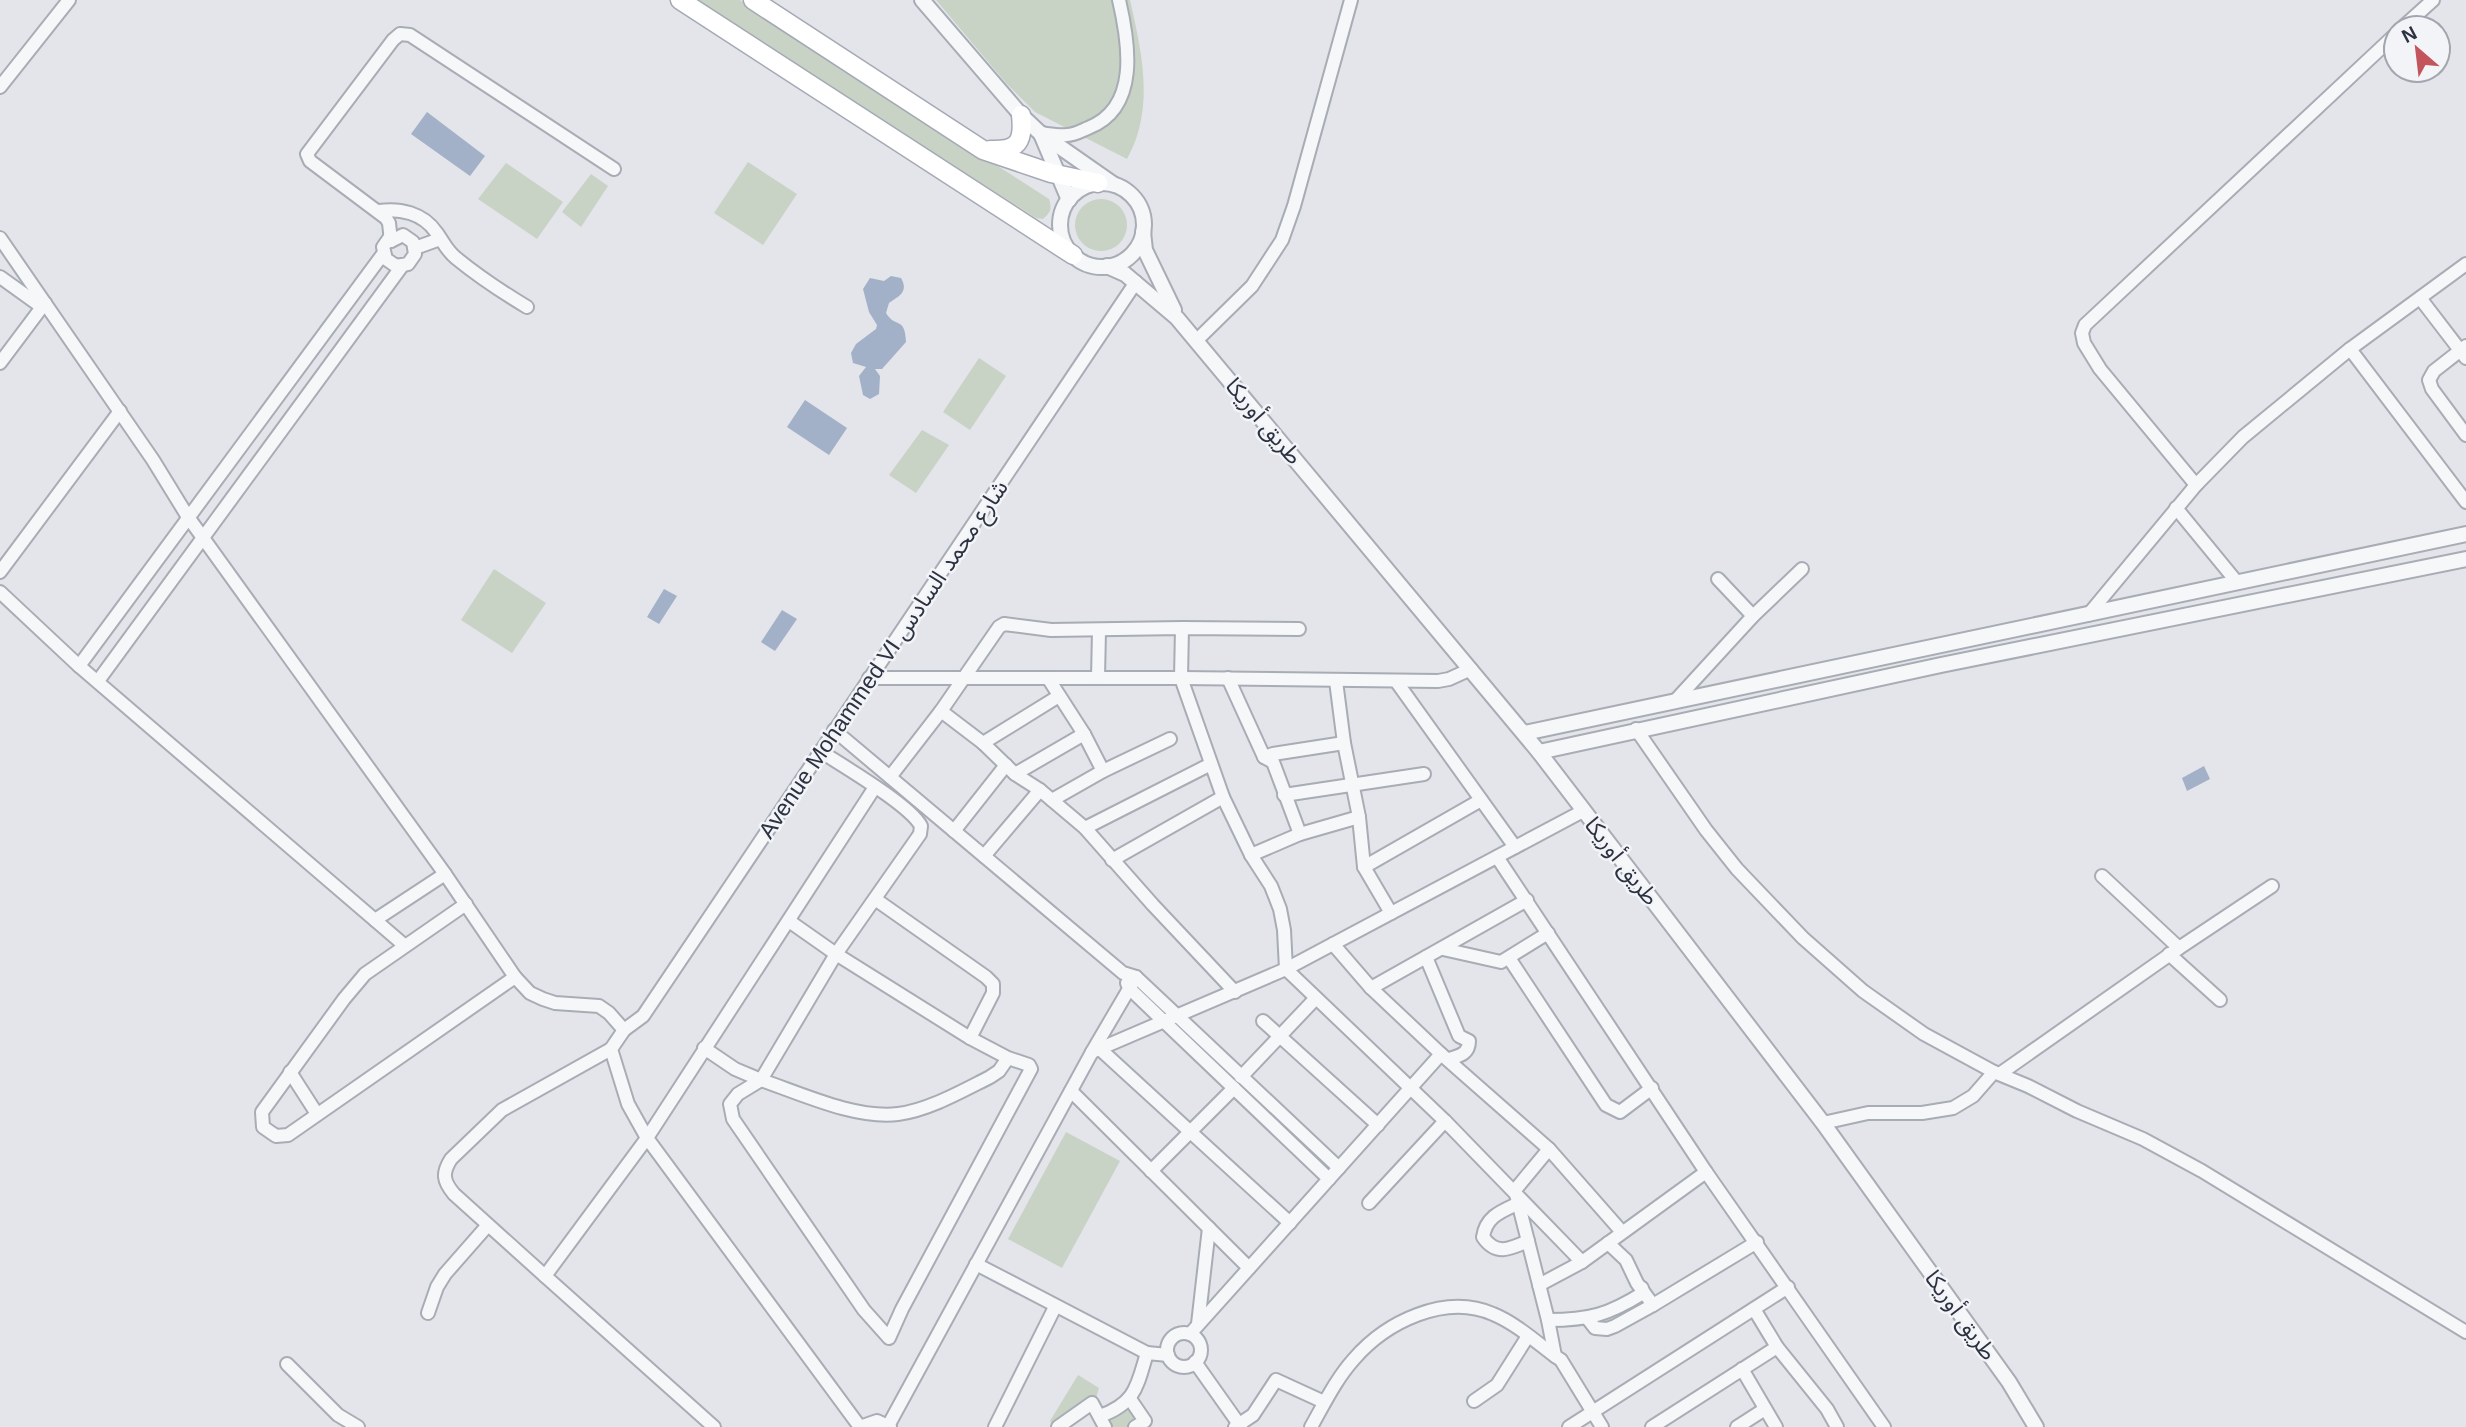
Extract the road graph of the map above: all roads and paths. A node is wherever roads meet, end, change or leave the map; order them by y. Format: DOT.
graph roads {
  1 [pos="69,0"];
  2 [pos="680,0"];
  3 [pos="753,0"];
  4 [pos="922,0"];
  5 [pos="1119,0"];
  6 [pos="1351,0"];
  7 [pos="2433,0"];
  8 [pos="2418,14"];
  9 [pos="2382,47"];
  10 [pos="0,87"];
  11 [pos="1021,115"];
  12 [pos="1040,133"];
  13 [pos="984,150"];
  14 [pos="614,169"];
  15 [pos="1059,176"];
  16 [pos="1105,184"];
  17 [pos="1069,200"];
  18 [pos="379,211"];
  19 [pos="1143,230"];
  20 [pos="0,238"];
  21 [pos="440,239"];
  22 [pos="391,241"];
  23 [pos="415,248"];
  24 [pos="383,254"];
  25 [pos="1073,255"];
  26 [pos="2466,264"];
  27 [pos="1107,266"];
  28 [pos="402,267"];
  29 [pos="0,277"];
  30 [pos="1136,282"];
  31 [pos="2420,298"];
  32 [pos="43,305"];
  33 [pos="527,307"];
  34 [pos="1177,317"];
  35 [pos="1197,340"];
  36 [pos="2350,349"];
  37 [pos="2464,351"];
  38 [pos="0,363"];
  39 [pos="300,368"];
  40 [pos="318,381"];
  41 [pos="120,411"];
  42 [pos="2466,435"];
  43 [pos="2196,485"];
  44 [pos="2466,502"];
  45 [pos="2176,508"];
  46 [pos="188,517"];
  47 [pos="2466,534"];
  48 [pos="202,537"];
  49 [pos="2466,559"];
  50 [pos="1802,569"];
  51 [pos="0,572"];
  52 [pos="1718,579"];
  53 [pos="2236,581"];
  54 [pos="0,592"];
  55 [pos="2088,615"];
  56 [pos="1753,616"];
  57 [pos="2062,621"];
  58 [pos="1182,628"];
  59 [pos="1299,629"];
  60 [pos="1099,630"];
  61 [pos="2092,635"];
  62 [pos="2065,640"];
  63 [pos="79,666"];
  64 [pos="1471,669"];
  65 [pos="869,678"];
  66 [pos="964,678"];
  67 [pos="1048,678"];
  68 [pos="1098,678"];
  69 [pos="1181,678"];
  70 [pos="1228,678"];
  71 [pos="98,681"];
  72 [pos="1336,681"];
  73 [pos="1396,681"];
  74 [pos="1059,696"];
  75 [pos="1675,701"];
  76 [pos="941,711"];
  77 [pos="834,730"];
  78 [pos="1636,730"];
  79 [pos="1525,733"];
  80 [pos="1084,734"];
  81 [pos="1170,739"];
  82 [pos="983,743"];
  83 [pos="1345,744"];
  84 [pos="820,751"];
  85 [pos="1539,752"];
  86 [pos="1264,757"];
  87 [pos="1211,764"];
  88 [pos="1010,769"];
  89 [pos="1103,771"];
  90 [pos="1424,774"];
  91 [pos="890,777"];
  92 [pos="1352,783"];
  93 [pos="875,787"];
  94 [pos="1040,790"];
  95 [pos="1284,795"];
  96 [pos="1223,797"];
  97 [pos="1052,800"];
  98 [pos="1481,800"];
  99 [pos="1583,811"];
  100 [pos="1359,817"];
  101 [pos="1085,828"];
  102 [pos="954,831"];
  103 [pos="1300,834"];
  104 [pos="1515,847"];
  105 [pos="1251,855"];
  106 [pos="984,856"];
  107 [pos="1497,857"];
  108 [pos="1112,860"];
  109 [pos="1364,867"];
  110 [pos="445,874"];
  111 [pos="2102,876"];
  112 [pos="2272,886"];
  113 [pos="874,899"];
  114 [pos="1527,900"];
  115 [pos="466,904"];
  116 [pos="1391,913"];
  117 [pos="375,920"];
  118 [pos="789,921"];
  119 [pos="1548,933"];
  120 [pos="1333,944"];
  121 [pos="404,945"];
  122 [pos="1443,948"];
  123 [pos="2174,951"];
  124 [pos="836,954"];
  125 [pos="1426,957"];
  126 [pos="1509,958"];
  127 [pos="1286,969"];
  128 [pos="515,977"];
  129 [pos="1129,980"];
  130 [pos="1371,988"];
  131 [pos="1235,992"];
  132 [pos="1316,998"];
  133 [pos="2220,1000"];
  134 [pos="1178,1017"];
  135 [pos="1263,1021"];
  136 [pos="1165,1023"];
  137 [pos="624,1030"];
  138 [pos="1278,1037"];
  139 [pos="970,1038"];
  140 [pos="704,1048"];
  141 [pos="611,1049"];
  142 [pos="1096,1051"];
  143 [pos="1445,1056"];
  144 [pos="1008,1058"];
  145 [pos="290,1072"];
  146 [pos="1998,1072"];
  147 [pos="1241,1076"];
  148 [pos="761,1080"];
  149 [pos="1234,1088"];
  150 [pos="1411,1088"];
  151 [pos="1652,1088"];
  152 [pos="1071,1091"];
  153 [pos="317,1114"];
  154 [pos="1445,1121"];
  155 [pos="1824,1123"];
  156 [pos="1378,1125"];
  157 [pos="1190,1132"];
  158 [pos="647,1138"];
  159 [pos="1549,1149"];
  160 [pos="1339,1168"];
  161 [pos="1151,1171"];
  162 [pos="1706,1172"];
  163 [pos="1329,1179"];
  164 [pos="1517,1196"];
  165 [pos="1368,1203"];
  166 [pos="1290,1223"];
  167 [pos="488,1225"];
  168 [pos="1209,1228"];
  169 [pos="1622,1232"];
  170 [pos="1528,1241"];
  171 [pos="1757,1242"];
  172 [pos="1608,1243"];
  173 [pos="1582,1262"];
  174 [pos="976,1264"];
  175 [pos="1249,1268"];
  176 [pos="545,1276"];
  177 [pos="1539,1285"];
  178 [pos="1788,1287"];
  179 [pos="1642,1288"];
  180 [pos="1653,1306"];
  181 [pos="1055,1307"];
  182 [pos="1754,1309"];
  183 [pos="428,1314"];
  184 [pos="1588,1319"];
  185 [pos="1548,1320"];
  186 [pos="1194,1329"];
  187 [pos="2466,1332"];
  188 [pos="1528,1336"];
  189 [pos="1777,1347"];
  190 [pos="1147,1353"];
  191 [pos="1168,1355"];
  192 [pos="1555,1356"];
  193 [pos="1195,1362"];
  194 [pos="287,1364"];
  195 [pos="1742,1369"];
  196 [pos="1130,1399"];
  197 [pos="1474,1401"];
  198 [pos="1324,1402"];
  199 [pos="1765,1409"];
  200 [pos="1592,1412"];
  201 [pos="1103,1421"];
  202 [pos="1659,1425"];
  203 [pos="889,1426"];
  204 [pos="1238,1426"];
  205 [pos="358,1427"];
  206 [pos="714,1427"];
  207 [pos="860,1427"];
  208 [pos="995,1427"];
  209 [pos="1058,1427"];
  210 [pos="1135,1427"];
  211 [pos="1311,1427"];
  212 [pos="1569,1427"];
  213 [pos="1602,1427"];
  214 [pos="1737,1427"];
  215 [pos="1776,1427"];
  216 [pos="1837,1427"];
  217 [pos="1884,1427"];
  218 [pos="2036,1427"];
  1 -- 10 [label="street"];
  2 -- 25 [label="main road"];
  3 -- 13 [label="main road"];
  4 -- 11 [label="street"];
  5 -- 12 [label="street"];
  6 -- 35 [label="street"];
  7 -- 8 [label="street"];
  9 -- 43 [label="street"];
  11 -- 12 [label="street"];
  11 -- 13 [label="main road"];
  12 -- 15 [label="street"];
  12 -- 16 [label="street"];
  13 -- 15 [label="main road"];
  14 -- 18 [label="street"];
  15 -- 16 [label="main road"];
  15 -- 17 [label="street"];
  16 -- 17 [label="street"];
  16 -- 19 [label="street"];
  17 -- 25 [label="street"];
  18 -- 21 [label="street"];
  18 -- 22 [label="street"];
  19 -- 27 [label="street"];
  19 -- 34 [label="street, طريق أوريكا"];
  20 -- 32 [label="street"];
  21 -- 23 [label="street"];
  21 -- 33 [label="street"];
  22 -- 23 [label="street"];
  22 -- 24 [label="street"];
  23 -- 28 [label="street"];
  24 -- 28 [label="street"];
  24 -- 39 [label="street"];
  25 -- 27 [label="street"];
  26 -- 31 [label="street"];
  27 -- 30 [label="street, طريق أوريكا"];
  28 -- 40 [label="street"];
  29 -- 32 [label="street"];
  30 -- 34 [label="street, طريق أوريكا"];
  30 -- 65 [label="street, Avenue Mohammed VI شارع محمد السادس"];
  31 -- 36 [label="street"];
  31 -- 37 [label="street"];
  32 -- 38 [label="street"];
  32 -- 41 [label="street"];
  34 -- 35 [label="street, طريق أوريكا"];
  35 -- 64 [label="street, طريق أوريكا"];
  36 -- 43 [label="street"];
  36 -- 44 [label="street"];
  37 -- 42 [label="street"];
  39 -- 40 [label="street"];
  39 -- 46 [label="street"];
  40 -- 48 [label="street"];
  41 -- 46 [label="street"];
  41 -- 51 [label="street"];
  43 -- 45 [label="street"];
  45 -- 53 [label="street"];
  45 -- 55 [label="street"];
  46 -- 48 [label="street"];
  46 -- 63 [label="street"];
  47 -- 53 [label="street"];
  48 -- 71 [label="street"];
  48 -- 110 [label="street"];
  49 -- 61 [label="street"];
  50 -- 56 [label="street"];
  52 -- 56 [label="street"];
  53 -- 55 [label="street"];
  54 -- 63 [label="street"];
  55 -- 57 [label="street"];
  55 -- 61 [label="street"];
  56 -- 75 [label="street"];
  57 -- 62 [label="street"];
  57 -- 75 [label="street"];
  58 -- 59 [label="street"];
  58 -- 60 [label="street"];
  58 -- 69 [label="street"];
  60 -- 66 [label="street"];
  60 -- 68 [label="street"];
  61 -- 62 [label="street"];
  62 -- 78 [label="street"];
  63 -- 71 [label="street"];
  64 -- 73 [label="street"];
  64 -- 79 [label="street, طريق أوريكا"];
  65 -- 66 [label="street"];
  65 -- 77 [label="street, Avenue Mohammed VI شارع محمد السادس"];
  66 -- 67 [label="street"];
  66 -- 76 [label="street"];
  67 -- 68 [label="street"];
  67 -- 74 [label="street"];
  68 -- 69 [label="street"];
  69 -- 70 [label="street"];
  69 -- 87 [label="street"];
  70 -- 72 [label="street"];
  70 -- 86 [label="street"];
  71 -- 117 [label="street"];
  72 -- 73 [label="street"];
  72 -- 83 [label="street"];
  73 -- 98 [label="street"];
  74 -- 80 [label="street"];
  74 -- 82 [label="street"];
  75 -- 79 [label="street"];
  76 -- 82 [label="street"];
  76 -- 91 [label="street"];
  77 -- 84 [label="street, Avenue Mohammed VI شارع محمد السادس"];
  77 -- 91 [label="street"];
  78 -- 85 [label="street"];
  78 -- 146 [label="street"];
  79 -- 85 [label="street, طريق أوريكا"];
  80 -- 88 [label="street"];
  80 -- 89 [label="street"];
  81 -- 89 [label="street"];
  82 -- 88 [label="street"];
  83 -- 86 [label="street"];
  83 -- 92 [label="street"];
  84 -- 93 [label="street"];
  84 -- 137 [label="street, Avenue Mohammed VI شارع محمد السادس"];
  85 -- 99 [label="street, طريق أوريكا"];
  86 -- 95 [label="street"];
  87 -- 96 [label="street"];
  87 -- 101 [label="street"];
  88 -- 94 [label="street"];
  88 -- 102 [label="street"];
  89 -- 97 [label="street"];
  90 -- 92 [label="street"];
  91 -- 102 [label="street"];
  92 -- 95 [label="street"];
  92 -- 100 [label="street"];
  93 -- 113 [label="street"];
  93 -- 118 [label="street"];
  94 -- 97 [label="street"];
  94 -- 106 [label="street"];
  95 -- 103 [label="street"];
  96 -- 105 [label="street"];
  96 -- 108 [label="street"];
  97 -- 101 [label="street"];
  98 -- 104 [label="street"];
  98 -- 109 [label="street"];
  99 -- 104 [label="street"];
  99 -- 155 [label="street, طريق أوريكا"];
  100 -- 103 [label="street"];
  100 -- 109 [label="street"];
  101 -- 108 [label="street"];
  102 -- 106 [label="street"];
  103 -- 105 [label="street"];
  104 -- 107 [label="street"];
  105 -- 127 [label="street"];
  106 -- 129 [label="street"];
  107 -- 114 [label="street"];
  107 -- 116 [label="street"];
  108 -- 131 [label="street"];
  109 -- 116 [label="street"];
  110 -- 115 [label="street"];
  110 -- 117 [label="street"];
  111 -- 123 [label="street"];
  112 -- 123 [label="street"];
  113 -- 124 [label="street"];
  113 -- 139 [label="street"];
  114 -- 119 [label="street"];
  114 -- 122 [label="street"];
  115 -- 121 [label="street"];
  115 -- 128 [label="street"];
  116 -- 120 [label="street"];
  117 -- 121 [label="street"];
  118 -- 124 [label="street"];
  118 -- 140 [label="street"];
  119 -- 126 [label="street"];
  119 -- 151 [label="street"];
  120 -- 127 [label="street"];
  120 -- 130 [label="street"];
  121 -- 145 [label="street"];
  122 -- 125 [label="street"];
  122 -- 126 [label="street"];
  123 -- 133 [label="street"];
  123 -- 146 [label="street"];
  124 -- 139 [label="street"];
  124 -- 148 [label="street"];
  125 -- 130 [label="street"];
  125 -- 143 [label="street"];
  126 -- 151 [label="street"];
  127 -- 131 [label="street"];
  127 -- 132 [label="street"];
  128 -- 137 [label="street"];
  128 -- 153 [label="street"];
  129 -- 134 [label="street"];
  129 -- 136 [label="street"];
  129 -- 142 [label="street"];
  130 -- 143 [label="street"];
  131 -- 134 [label="street"];
  132 -- 138 [label="street"];
  132 -- 150 [label="street"];
  134 -- 136 [label="street"];
  134 -- 147 [label="street"];
  135 -- 138 [label="street"];
  136 -- 142 [label="street"];
  136 -- 149 [label="street"];
  137 -- 141 [label="street, Avenue Mohammed VI شارع محمد السادس"];
  138 -- 147 [label="street"];
  138 -- 156 [label="street"];
  139 -- 144 [label="street"];
  140 -- 148 [label="street"];
  140 -- 158 [label="street"];
  141 -- 158 [label="street"];
  141 -- 167 [label="street"];
  142 -- 152 [label="street"];
  142 -- 157 [label="street"];
  143 -- 150 [label="street"];
  143 -- 159 [label="street"];
  144 -- 148 [label="street"];
  144 -- 148 [label="street"];
  145 -- 153 [label="street"];
  145 -- 153 [label="street"];
  146 -- 155 [label="street"];
  146 -- 187 [label="street"];
  147 -- 160 [label="street"];
  149 -- 157 [label="street"];
  149 -- 163 [label="street"];
  150 -- 154 [label="street"];
  150 -- 156 [label="street"];
  151 -- 162 [label="street"];
  152 -- 161 [label="street"];
  152 -- 174 [label="street"];
  154 -- 164 [label="street"];
  154 -- 165 [label="street"];
  155 -- 218 [label="street, طريق أوريكا"];
  156 -- 160 [label="street"];
  157 -- 161 [label="street"];
  157 -- 166 [label="street"];
  158 -- 176 [label="street"];
  158 -- 207 [label="street"];
  159 -- 164 [label="street"];
  159 -- 169 [label="street"];
  160 -- 163 [label="street"];
  161 -- 168 [label="street"];
  162 -- 169 [label="street"];
  162 -- 171 [label="street"];
  163 -- 166 [label="street"];
  164 -- 170 [label="street"];
  164 -- 170 [label="street"];
  164 -- 173 [label="street"];
  166 -- 175 [label="street"];
  167 -- 176 [label="street"];
  167 -- 183 [label="street"];
  168 -- 175 [label="street"];
  168 -- 186 [label="street"];
  169 -- 172 [label="street"];
  170 -- 177 [label="street"];
  171 -- 178 [label="street"];
  171 -- 180 [label="street"];
  172 -- 173 [label="street"];
  172 -- 179 [label="street"];
  173 -- 177 [label="street"];
  174 -- 181 [label="street"];
  174 -- 203 [label="street"];
  175 -- 186 [label="street"];
  176 -- 206 [label="street"];
  177 -- 185 [label="street"];
  178 -- 182 [label="street"];
  178 -- 217 [label="street"];
  179 -- 180 [label="street"];
  179 -- 184 [label="street"];
  180 -- 184 [label="street"];
  181 -- 190 [label="street"];
  181 -- 208 [label="street"];
  182 -- 189 [label="street"];
  182 -- 200 [label="street"];
  184 -- 185 [label="street"];
  185 -- 192 [label="street"];
  186 -- 191 [label="street"];
  186 -- 193 [label="street"];
  188 -- 192 [label="street"];
  188 -- 197 [label="street"];
  188 -- 198 [label="street"];
  189 -- 195 [label="street"];
  189 -- 216 [label="street"];
  190 -- 191 [label="street"];
  190 -- 196 [label="street"];
  191 -- 193 [label="street"];
  192 -- 200 [label="street"];
  193 -- 204 [label="street"];
  194 -- 205 [label="street"];
  195 -- 199 [label="street"];
  195 -- 202 [label="street"];
  196 -- 201 [label="street"];
  196 -- 210 [label="street"];
  198 -- 204 [label="street"];
  198 -- 211 [label="street"];
  199 -- 214 [label="street"];
  199 -- 215 [label="street"];
  200 -- 212 [label="street"];
  200 -- 213 [label="street"];
  201 -- 209 [label="street"];
  203 -- 207 [label="street"];
}
